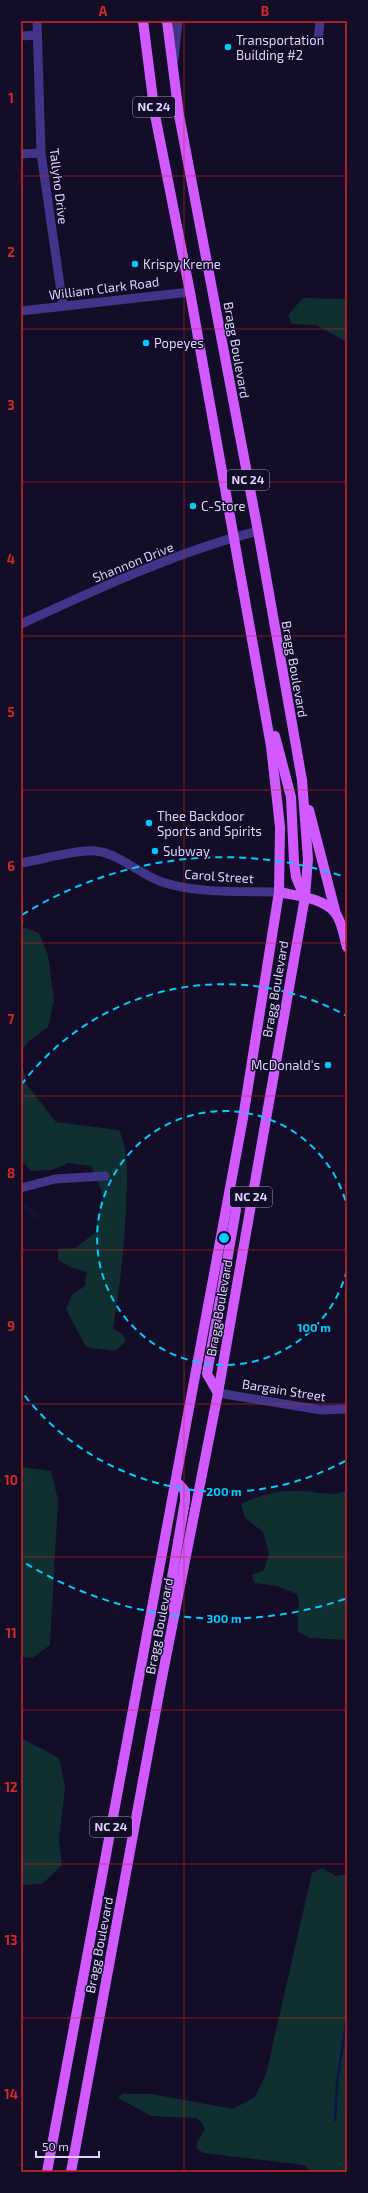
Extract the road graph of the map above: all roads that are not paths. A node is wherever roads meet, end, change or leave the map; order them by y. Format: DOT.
graph roads {
  1 [pos="37,21"];
  2 [pos="143,21"];
  3 [pos="167,21"];
  4 [pos="178,21"];
  5 [pos="320,21"];
  6 [pos="37,35"];
  7 [pos="21,36"];
  8 [pos="318,42"];
  9 [pos="174,64"];
  10 [pos="41,153"];
  11 [pos="21,154"];
  12 [pos="190,292"];
  13 [pos="63,306"];
  14 [pos="21,311"];
  15 [pos="258,531"];
  16 [pos="233,537"];
  17 [pos="21,624"];
  18 [pos="262,693"];
  19 [pos="302,780"];
  20 [pos="21,863"];
  21 [pos="279,892"];
  22 [pos="305,897"];
  23 [pos="336,914"];
  24 [pos="347,947"];
  25 [pos="105,1176"];
  26 [pos="21,1188"];
  27 [pos="229,1191"];
  28 [pos="218,1393"];
  29 [pos="347,1410"];
  30 [pos="177,1482"];
  31 [pos="175,1613"];
  32 [pos="47,2172"];
  33 [pos="71,2172"];
  1 -- 6 [label="street, Tallyho Drive"];
  2 -- 12 [label="main road, Bragg Boulevard / NC 24"];
  3 -- 9 [label="main road, Bragg Boulevard / NC 24"];
  4 -- 9 [label="street"];
  5 -- 8 [label="street"];
  6 -- 7 [label="street"];
  6 -- 10 [label="street, Tallyho Drive"];
  9 -- 15 [label="main road, Bragg Boulevard / NC 24"];
  10 -- 11 [label="street"];
  10 -- 13 [label="street, Tallyho Drive"];
  12 -- 13 [label="street, William Clark Road"];
  12 -- 16 [label="main road, Bragg Boulevard / NC 24"];
  13 -- 14 [label="street, William Clark Road"];
  15 -- 16 [label="street, Shannon Drive"];
  15 -- 19 [label="main road, Bragg Boulevard / NC 24"];
  16 -- 17 [label="street, Shannon Drive"];
  16 -- 18 [label="main road, Bragg Boulevard / NC 24"];
  18 -- 21 [label="main road, Bragg Boulevard / NC 24"];
  18 -- 22 [label="main road"];
  19 -- 22 [label="main road, Bragg Boulevard / NC 24"];
  19 -- 23 [label="main road"];
  20 -- 21 [label="street, Carol Street"];
  21 -- 22 [label="main road"];
  21 -- 27 [label="main road, Bragg Boulevard / NC 24"];
  22 -- 23 [label="main road"];
  22 -- 28 [label="main road, Bragg Boulevard / NC 24"];
  23 -- 24 [label="main road"];
  25 -- 26 [label="street"];
  27 -- 28 [label="main road"];
  27 -- 30 [label="main road, Bragg Boulevard / NC 24"];
  28 -- 29 [label="street, Bargain Street"];
  28 -- 31 [label="main road, Bragg Boulevard / NC 24"];
  30 -- 31 [label="main road"];
  30 -- 32 [label="main road, Bragg Boulevard / NC 24"];
  31 -- 33 [label="main road, Bragg Boulevard / NC 24"];
}
